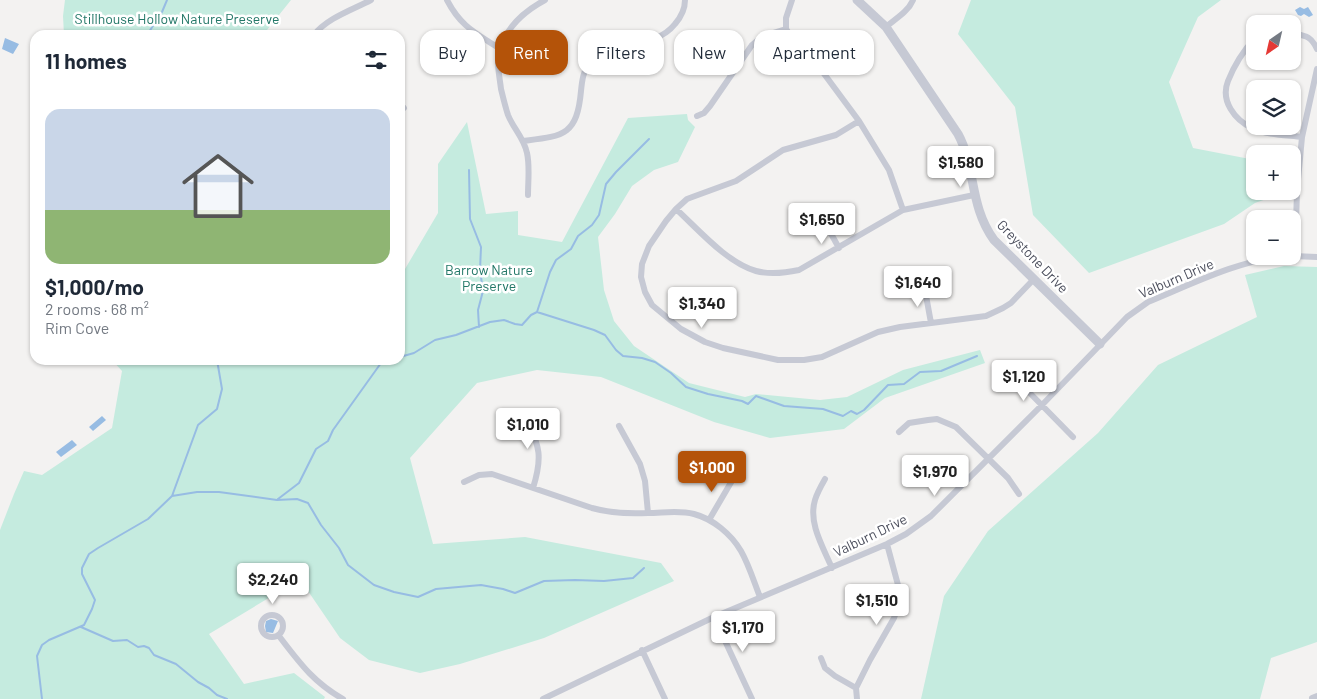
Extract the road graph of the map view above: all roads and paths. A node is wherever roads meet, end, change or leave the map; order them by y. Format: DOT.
graph roads {
  1 [pos="371,0"];
  2 [pos="447,0"];
  3 [pos="545,0"];
  4 [pos="686,0"];
  5 [pos="792,0"];
  6 [pos="857,0"];
  7 [pos="913,0"];
  8 [pos="886,28"];
  9 [pos="786,29"];
  10 [pos="318,30"];
  11 [pos="510,30"];
  12 [pos="1301,35"];
  13 [pos="495,46"];
  14 [pos="1317,49"];
  15 [pos="1246,50"];
  16 [pos="1317,68"];
  17 [pos="498,75"];
  18 [pos="697,116"];
  19 [pos="859,121"];
  20 [pos="1302,137"];
  21 [pos="523,141"];
  22 [pos="528,195"];
  23 [pos="974,195"];
  24 [pos="676,209"];
  25 [pos="903,210"];
  26 [pos="1296,210"];
  27 [pos="820,214"];
  28 [pos="839,248"];
  29 [pos="1301,256"];
  30 [pos="1317,257"];
  31 [pos="1246,263"];
  32 [pos="1034,279"];
  33 [pos="926,290"];
  34 [pos="931,323"];
  35 [pos="1100,344"];
  36 [pos="1023,386"];
  37 [pos="1041,406"];
  38 [pos="525,413"];
  39 [pos="619,426"];
  40 [pos="899,432"];
  41 [pos="1073,437"];
  42 [pos="989,459"];
  43 [pos="732,470"];
  44 [pos="825,478"];
  45 [pos="464,482"];
  46 [pos="533,488"];
  47 [pos="1020,494"];
  48 [pos="648,513"];
  49 [pos="709,520"];
  50 [pos="887,544"];
  51 [pos="832,568"];
  52 [pos="760,597"];
  53 [pos="714,617"];
  54 [pos="279,636"];
  55 [pos="642,650"];
  56 [pos="821,658"];
  57 [pos="856,688"];
  58 [pos="343,699"];
  59 [pos="543,699"];
  60 [pos="665,699"];
  61 [pos="752,699"];
  62 [pos="857,699"];
  1 -- 10 [label="street"];
  2 -- 13 [label="street"];
  3 -- 11 [label="street"];
  4 -- 21 [label="street"];
  5 -- 9 [label="street"];
  6 -- 8 [label="street, Greystone Drive"];
  7 -- 8 [label="street"];
  8 -- 23 [label="street, Greystone Drive"];
  9 -- 18 [label="street"];
  9 -- 19 [label="street"];
  12 -- 14 [label="street"];
  15 -- 20 [label="street"];
  16 -- 20 [label="street"];
  17 -- 21 [label="street"];
  19 -- 24 [label="street"];
  19 -- 25 [label="street"];
  20 -- 26 [label="street"];
  21 -- 22 [label="street"];
  23 -- 25 [label="street"];
  23 -- 32 [label="street, Greystone Drive"];
  24 -- 28 [label="street"];
  24 -- 34 [label="street"];
  25 -- 28 [label="street"];
  27 -- 28 [label="street"];
  29 -- 30 [label="street"];
  31 -- 35 [label="street, Valburn Drive"];
  32 -- 34 [label="street"];
  32 -- 35 [label="street, Greystone Drive"];
  33 -- 34 [label="street"];
  35 -- 37 [label="street, Valburn Drive"];
  36 -- 37 [label="street"];
  37 -- 41 [label="street"];
  37 -- 42 [label="street, Valburn Drive"];
  38 -- 46 [label="street"];
  39 -- 48 [label="street"];
  40 -- 42 [label="street"];
  42 -- 47 [label="street"];
  42 -- 50 [label="street, Valburn Drive"];
  43 -- 49 [label="street"];
  44 -- 51 [label="street"];
  45 -- 46 [label="street"];
  46 -- 48 [label="street"];
  48 -- 49 [label="street"];
  49 -- 52 [label="street"];
  50 -- 51 [label="street, Valburn Drive"];
  50 -- 57 [label="street"];
  51 -- 52 [label="street, Valburn Drive"];
  52 -- 53 [label="street, Valburn Drive"];
  53 -- 55 [label="street, Valburn Drive"];
  53 -- 61 [label="street"];
  54 -- 58 [label="street"];
  55 -- 59 [label="street, Valburn Drive"];
  55 -- 60 [label="street"];
  56 -- 57 [label="street"];
  57 -- 62 [label="street"];
}
